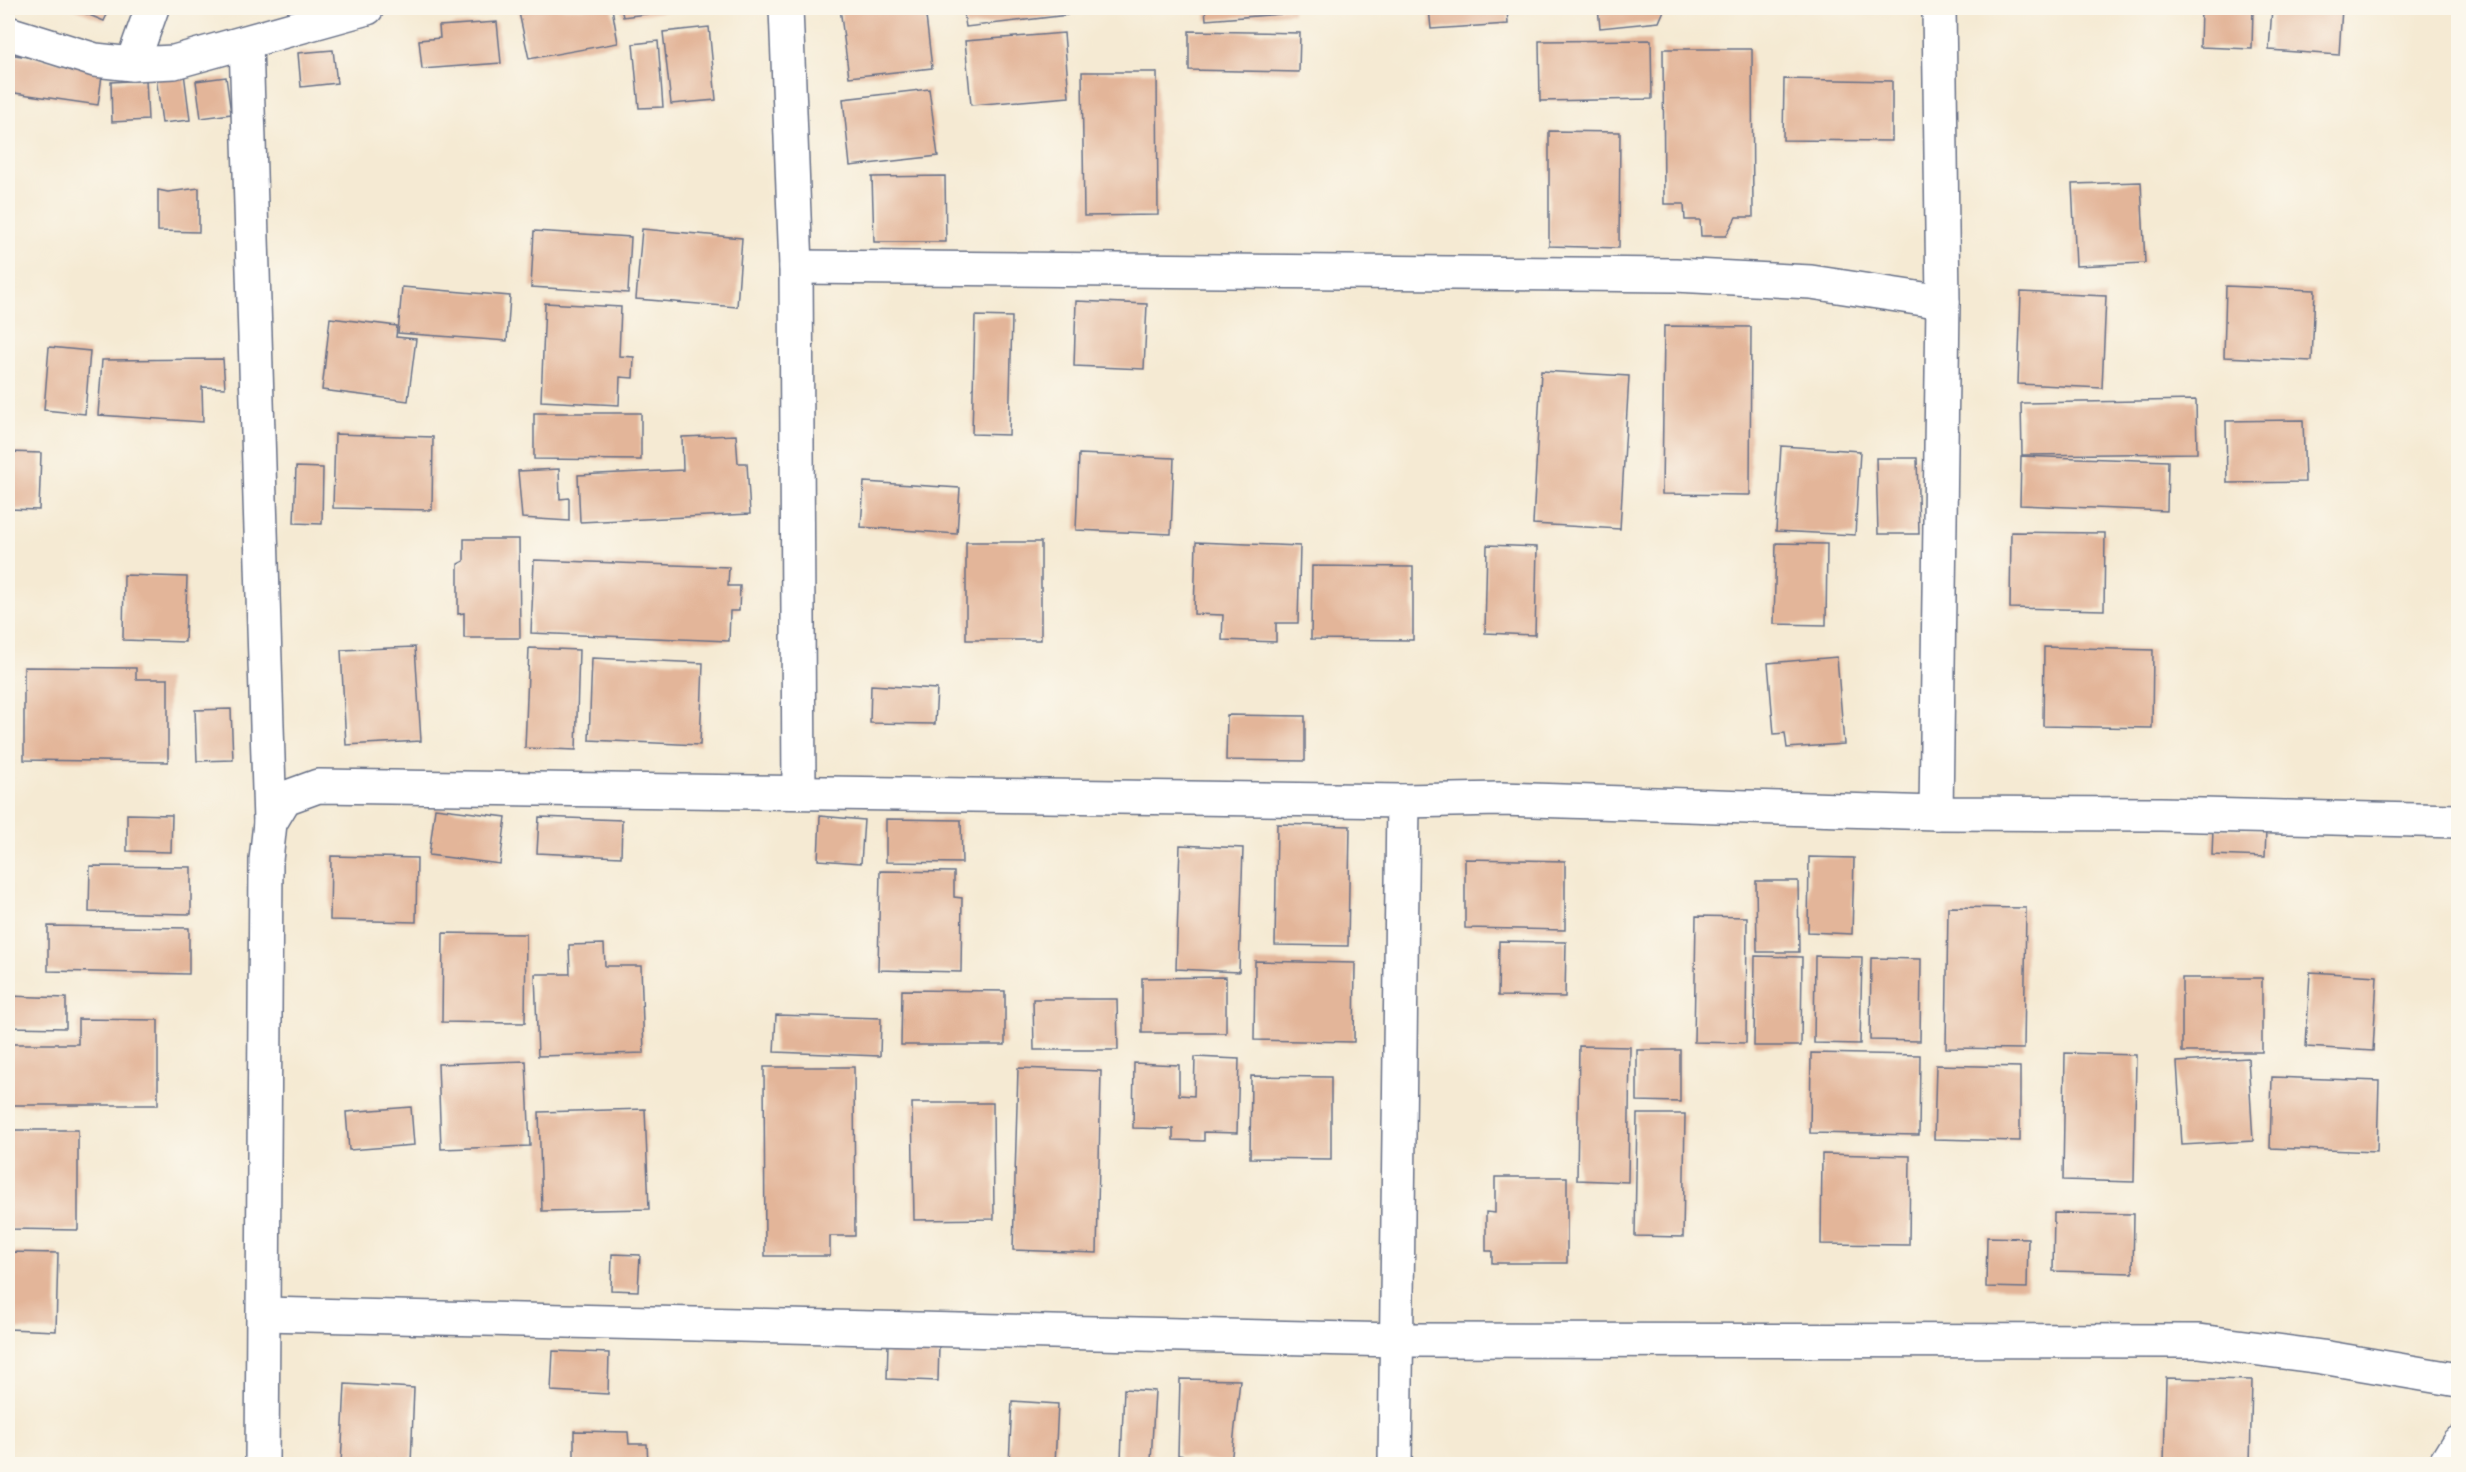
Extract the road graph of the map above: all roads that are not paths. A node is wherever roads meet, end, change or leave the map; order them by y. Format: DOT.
graph roads {
  1 [pos="152,8"];
  2 [pos="368,8"];
  3 [pos="786,8"];
  4 [pos="1939,8"];
  5 [pos="8,33"];
  6 [pos="246,43"];
  7 [pos="132,64"];
  8 [pos="796,267"];
  9 [pos="1943,302"];
  10 [pos="799,792"];
  11 [pos="1403,801"];
  12 [pos="1936,813"];
  13 [pos="2458,821"];
  14 [pos="270,823"];
  15 [pos="263,1314"];
  16 [pos="1398,1340"];
  17 [pos="2458,1380"];
  18 [pos="2458,1443"];
  19 [pos="262,1464"];
  20 [pos="1395,1464"];
  21 [pos="2445,1464"];
  1 -- 7 [label="street"];
  2 -- 6 [label="street"];
  3 -- 8 [label="street"];
  4 -- 9 [label="street"];
  5 -- 7 [label="street"];
  6 -- 7 [label="street"];
  6 -- 14 [label="street"];
  8 -- 9 [label="street"];
  8 -- 10 [label="street"];
  9 -- 12 [label="street"];
  10 -- 11 [label="street"];
  10 -- 14 [label="street"];
  11 -- 12 [label="street"];
  11 -- 16 [label="street"];
  12 -- 13 [label="street"];
  14 -- 15 [label="street"];
  15 -- 16 [label="street"];
  15 -- 19 [label="street"];
  16 -- 17 [label="street"];
  16 -- 20 [label="street"];
  18 -- 21 [label="street"];
}
